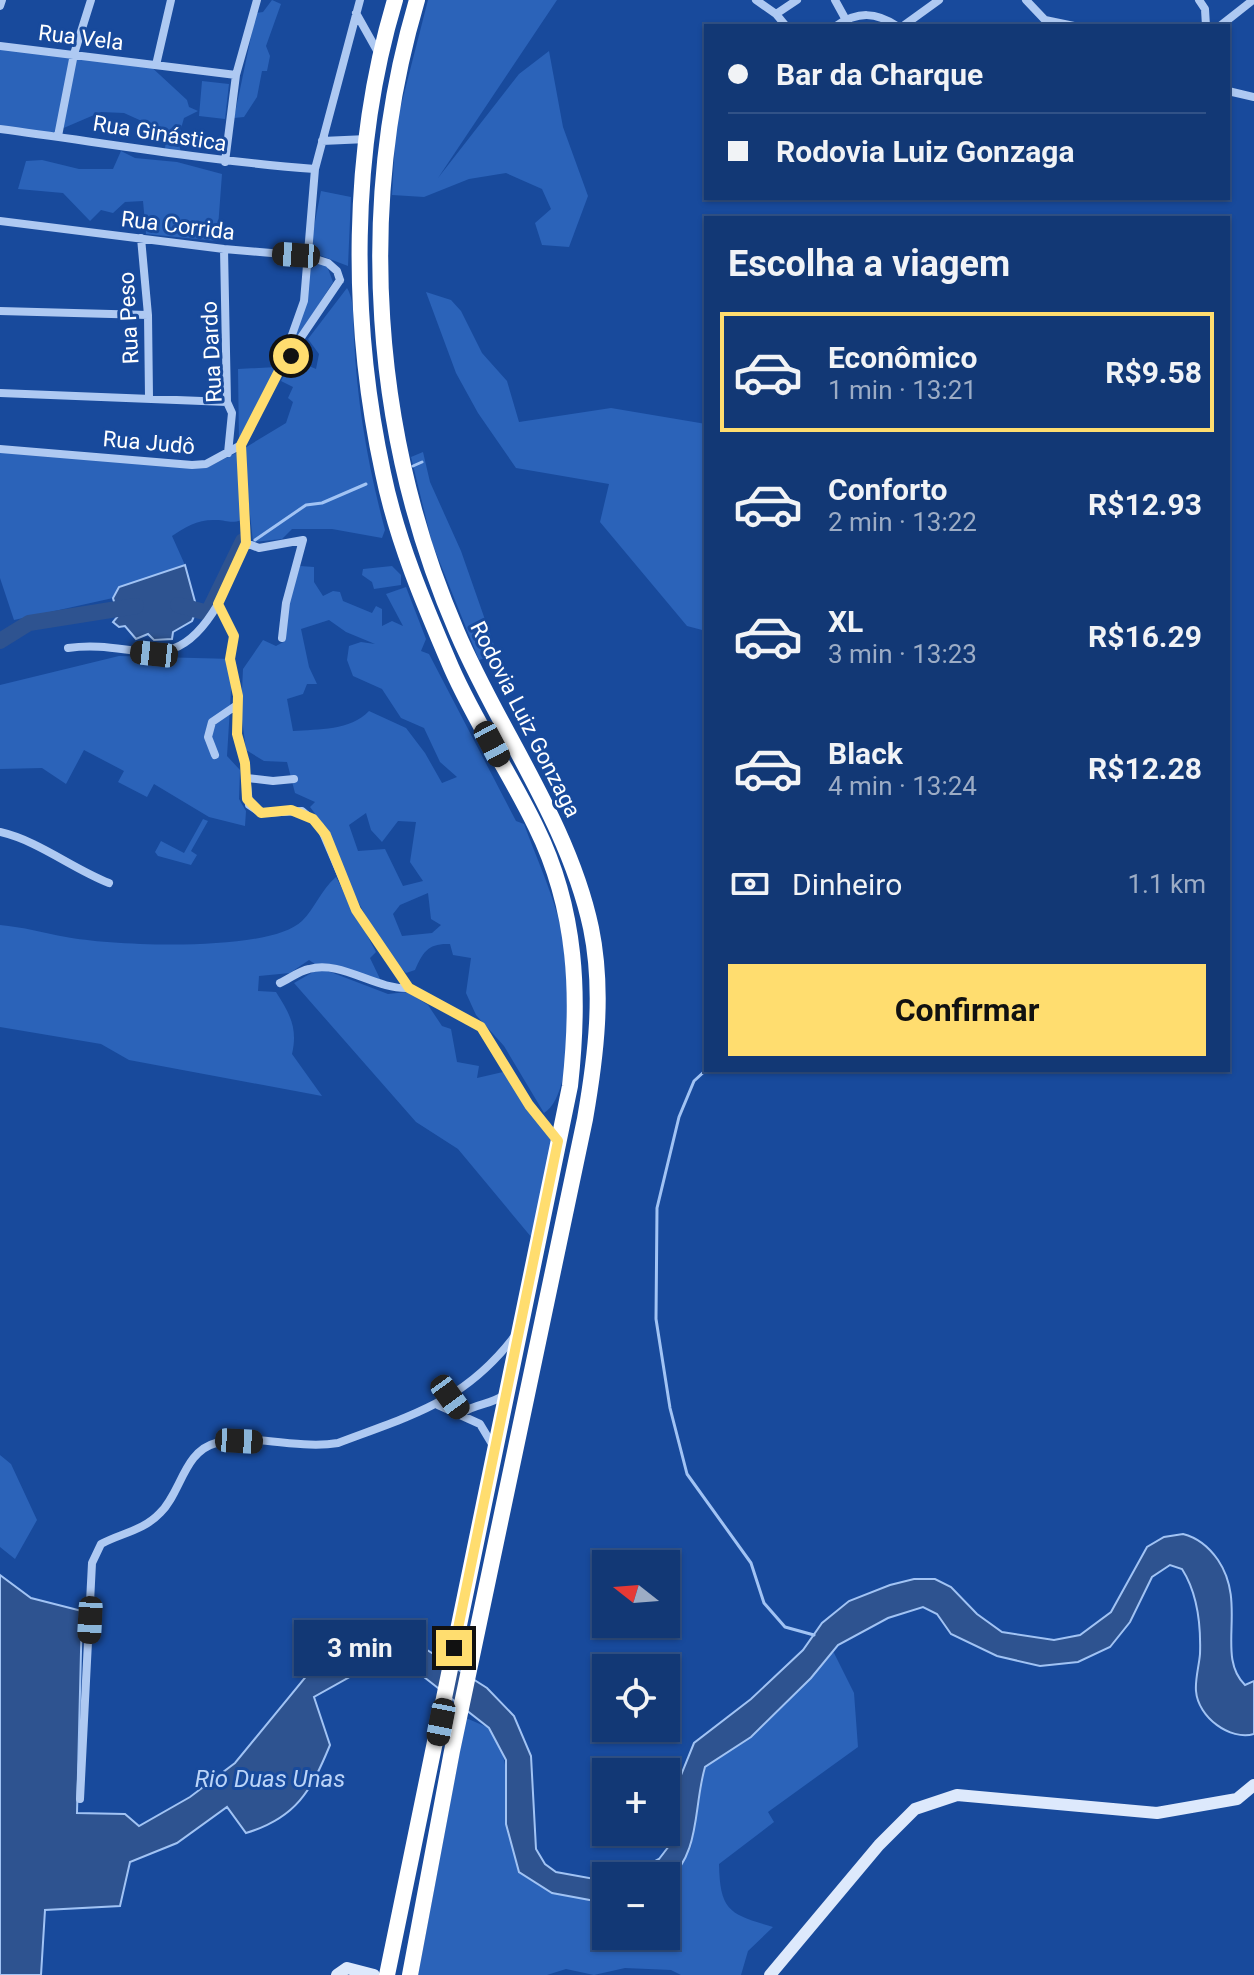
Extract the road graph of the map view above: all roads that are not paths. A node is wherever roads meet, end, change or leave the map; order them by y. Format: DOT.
graph roads {
  1 [pos="2,0"];
  2 [pos="91,0"];
  3 [pos="171,0"];
  4 [pos="257,0"];
  5 [pos="360,0"];
  6 [pos="395,0"];
  7 [pos="417,0"];
  8 [pos="756,0"];
  9 [pos="797,0"];
  10 [pos="835,0"];
  11 [pos="939,0"];
  12 [pos="1026,0"];
  13 [pos="1199,0"];
  14 [pos="1253,0"];
  15 [pos="0,6"];
  16 [pos="1033,10"];
  17 [pos="356,12"];
  18 [pos="776,14"];
  19 [pos="846,20"];
  20 [pos="784,24"];
  21 [pos="839,24"];
  22 [pos="896,24"];
  23 [pos="903,24"];
  24 [pos="1039,24"];
  25 [pos="1064,24"];
  26 [pos="1206,24"];
  27 [pos="1223,24"];
  28 [pos="0,46"];
  29 [pos="74,54"];
  30 [pos="381,57"];
  31 [pos="156,65"];
  32 [pos="236,75"];
  33 [pos="1230,91"];
  34 [pos="1254,97"];
  35 [pos="0,129"];
  36 [pos="58,136"];
  37 [pos="367,139"];
  38 [pos="322,141"];
  39 [pos="225,162"];
  40 [pos="315,169"];
  41 [pos="0,221"];
  42 [pos="141,238"];
  43 [pos="224,249"];
  44 [pos="306,256"];
  45 [pos="340,280"];
  46 [pos="361,282"];
  47 [pos="0,311"];
  48 [pos="148,315"];
  49 [pos="281,367"];
  50 [pos="0,393"];
  51 [pos="149,397"];
  52 [pos="227,402"];
  53 [pos="241,445"];
  54 [pos="0,449"];
  55 [pos="228,453"];
  56 [pos="246,543"];
  57 [pos="218,604"];
  58 [pos="282,638"];
  59 [pos="68,648"];
  60 [pos="237,705"];
  61 [pos="215,755"];
  62 [pos="247,778"];
  63 [pos="294,779"];
  64 [pos="0,832"];
  65 [pos="109,883"];
  66 [pos="280,983"];
  67 [pos="409,988"];
  68 [pos="558,1141"];
  69 [pos="520,1330"];
  70 [pos="507,1393"];
  71 [pos="450,1397"];
  72 [pos="437,1405"];
  73 [pos="462,1413"];
  74 [pos="494,1456"];
  75 [pos="444,1748"];
  76 [pos="1254,1785"];
  77 [pos="80,1799"];
  78 [pos="337,1975"];
  79 [pos="374,1975"];
  80 [pos="387,1975"];
  81 [pos="410,1975"];
  82 [pos="770,1975"];
  1 -- 15 [label="street"];
  2 -- 29 [label="street"];
  3 -- 31 [label="street"];
  4 -- 32 [label="street"];
  5 -- 17 [label="street"];
  6 -- 30 [label="highway, Rodovia Luiz Gonzaga"];
  7 -- 75 [label="highway, Rodovia Luiz Gonzaga"];
  8 -- 18 [label="street"];
  9 -- 18 [label="street"];
  10 -- 19 [label="street"];
  11 -- 23 [label="street"];
  12 -- 16 [label="street"];
  13 -- 26 [label="street"];
  14 -- 27 [label="street"];
  16 -- 24 [label="street"];
  16 -- 25 [label="street"];
  17 -- 30 [label="street"];
  17 -- 38 [label="street"];
  18 -- 20 [label="street"];
  19 -- 21 [label="street"];
  19 -- 22 [label="street"];
  28 -- 29 [label="street, Rua Vela"];
  29 -- 31 [label="street, Rua Vela"];
  29 -- 36 [label="street"];
  30 -- 37 [label="highway, Rodovia Luiz Gonzaga"];
  31 -- 32 [label="street, Rua Vela"];
  32 -- 39 [label="street"];
  33 -- 34 [label="street"];
  35 -- 36 [label="street, Rua Ginástica"];
  36 -- 39 [label="street, Rua Ginástica"];
  37 -- 38 [label="street"];
  37 -- 46 [label="highway, Rodovia Luiz Gonzaga"];
  38 -- 40 [label="street"];
  39 -- 40 [label="street, Rua Ginástica"];
  40 -- 44 [label="street"];
  41 -- 42 [label="street, Rua Corrida"];
  42 -- 43 [label="street, Rua Corrida"];
  42 -- 48 [label="street, Rua Peso"];
  43 -- 44 [label="street, Rua Corrida"];
  43 -- 52 [label="street, Rua Dardo"];
  44 -- 45 [label="street, Rua Corrida"];
  44 -- 49 [label="street"];
  45 -- 46 [label="street"];
  45 -- 49 [label="street"];
  46 -- 68 [label="highway, Rodovia Luiz Gonzaga"];
  47 -- 48 [label="street"];
  48 -- 51 [label="street, Rua Peso"];
  49 -- 53 [label="street"];
  50 -- 51 [label="street, Rua Peso"];
  51 -- 52 [label="street, Rua Peso"];
  52 -- 55 [label="street, Rua Dardo"];
  53 -- 55 [label="street, Rua Judô"];
  53 -- 56 [label="street"];
  54 -- 55 [label="street, Rua Judô"];
  56 -- 57 [label="street"];
  56 -- 58 [label="street"];
  57 -- 59 [label="street"];
  57 -- 60 [label="street"];
  60 -- 61 [label="street"];
  60 -- 62 [label="street"];
  62 -- 63 [label="street"];
  62 -- 67 [label="street"];
  64 -- 65 [label="street"];
  66 -- 67 [label="street"];
  67 -- 68 [label="street"];
  68 -- 69 [label="highway, Rodovia Luiz Gonzaga"];
  69 -- 70 [label="highway, Rodovia Luiz Gonzaga"];
  69 -- 71 [label="street"];
  70 -- 73 [label="street"];
  70 -- 74 [label="highway, Rodovia Luiz Gonzaga"];
  71 -- 72 [label="street"];
  71 -- 73 [label="street"];
  72 -- 73 [label="street"];
  72 -- 77 [label="street"];
  73 -- 74 [label="street"];
  74 -- 75 [label="highway, Rodovia Luiz Gonzaga"];
  75 -- 80 [label="highway, Rodovia Luiz Gonzaga"];
  75 -- 81 [label="highway, Rodovia Luiz Gonzaga"];
  76 -- 82 [label="main road"];
  78 -- 79 [label="main road"];
}
